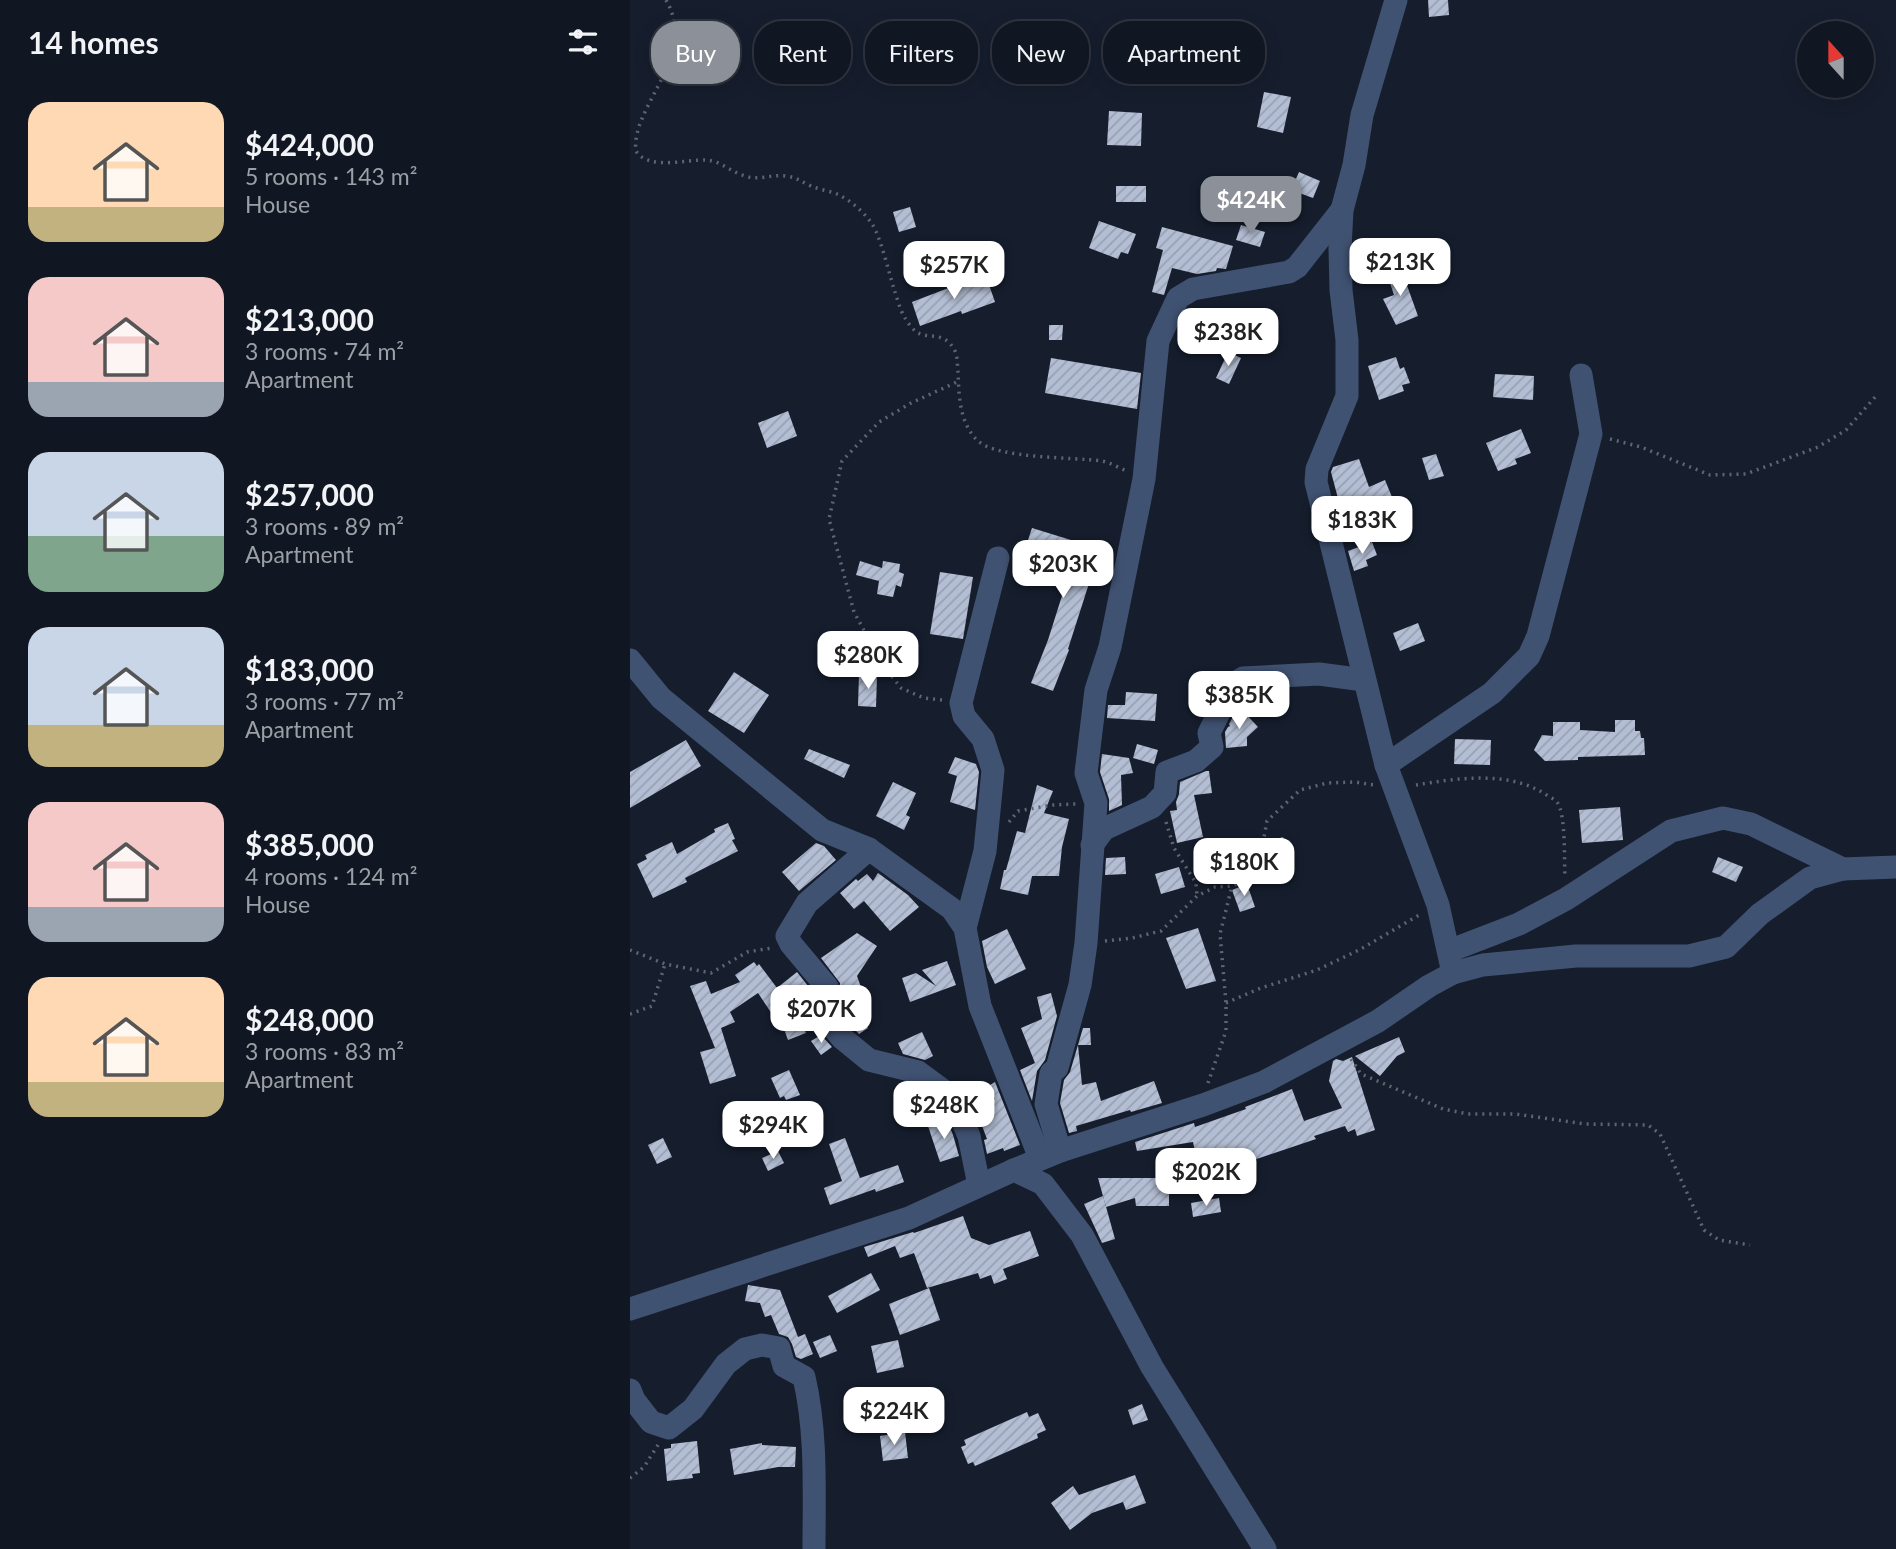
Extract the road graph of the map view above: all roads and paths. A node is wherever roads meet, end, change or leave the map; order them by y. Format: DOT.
graph roads {
  1 [pos="666,0"];
  2 [pos="1396,0"];
  3 [pos="675,21"];
  4 [pos="631,136"];
  5 [pos="1342,210"];
  6 [pos="1581,375"];
  7 [pos="959,381"];
  8 [pos="1875,396"];
  9 [pos="1591,434"];
  10 [pos="1144,479"];
  11 [pos="998,558"];
  12 [pos="630,660"];
  13 [pos="1364,680"];
  14 [pos="961,703"];
  15 [pos="1386,765"];
  16 [pos="1394,788"];
  17 [pos="1096,803"];
  18 [pos="1152,807"];
  19 [pos="1092,845"];
  20 [pos="869,849"];
  21 [pos="985,851"];
  22 [pos="1896,867"];
  23 [pos="1843,869"];
  24 [pos="1232,886"];
  25 [pos="1196,896"];
  26 [pos="1566,900"];
  27 [pos="1438,905"];
  28 [pos="965,928"];
  29 [pos="1086,943"];
  30 [pos="791,944"];
  31 [pos="630,950"];
  32 [pos="1451,962"];
  33 [pos="665,964"];
  34 [pos="1226,1003"];
  35 [pos="630,1014"];
  36 [pos="1340,1043"];
  37 [pos="1203,1105"];
  38 [pos="1050,1154"];
  39 [pos="1014,1170"];
  40 [pos="979,1185"];
  41 [pos="1751,1245"];
  42 [pos="630,1309"];
  43 [pos="630,1390"];
  44 [pos="669,1428"];
  45 [pos="630,1478"];
  46 [pos="814,1549"];
  47 [pos="1265,1549"];
  1 -- 3 [label="path"];
  2 -- 5 [label="street"];
  4 -- 7 [label="path"];
  5 -- 10 [label="street"];
  5 -- 13 [label="street"];
  6 -- 9 [label="street"];
  7 -- 10 [label="path"];
  7 -- 14 [label="path"];
  8 -- 9 [label="path"];
  9 -- 15 [label="street"];
  10 -- 17 [label="street"];
  11 -- 14 [label="street"];
  12 -- 20 [label="street"];
  13 -- 15 [label="street"];
  13 -- 18 [label="street"];
  14 -- 21 [label="street"];
  15 -- 16 [label="street"];
  16 -- 24 [label="path"];
  16 -- 26 [label="path"];
  16 -- 27 [label="street"];
  17 -- 19 [label="street"];
  17 -- 21 [label="path"];
  18 -- 19 [label="street"];
  18 -- 25 [label="path"];
  19 -- 29 [label="street"];
  20 -- 28 [label="street"];
  20 -- 30 [label="street"];
  21 -- 28 [label="street"];
  22 -- 23 [label="street"];
  23 -- 26 [label="street"];
  23 -- 32 [label="street"];
  24 -- 25 [label="path"];
  24 -- 34 [label="path"];
  25 -- 29 [label="path"];
  26 -- 32 [label="street"];
  27 -- 32 [label="street"];
  27 -- 34 [label="path"];
  28 -- 38 [label="street"];
  29 -- 38 [label="street"];
  30 -- 33 [label="path"];
  30 -- 40 [label="street"];
  31 -- 33 [label="path"];
  32 -- 36 [label="street"];
  33 -- 35 [label="path"];
  34 -- 37 [label="path"];
  36 -- 37 [label="street"];
  36 -- 41 [label="path"];
  37 -- 38 [label="street"];
  38 -- 39 [label="street"];
  39 -- 40 [label="street"];
  39 -- 47 [label="street"];
  40 -- 42 [label="street"];
  43 -- 44 [label="street"];
  44 -- 45 [label="path"];
  44 -- 46 [label="street"];
}
